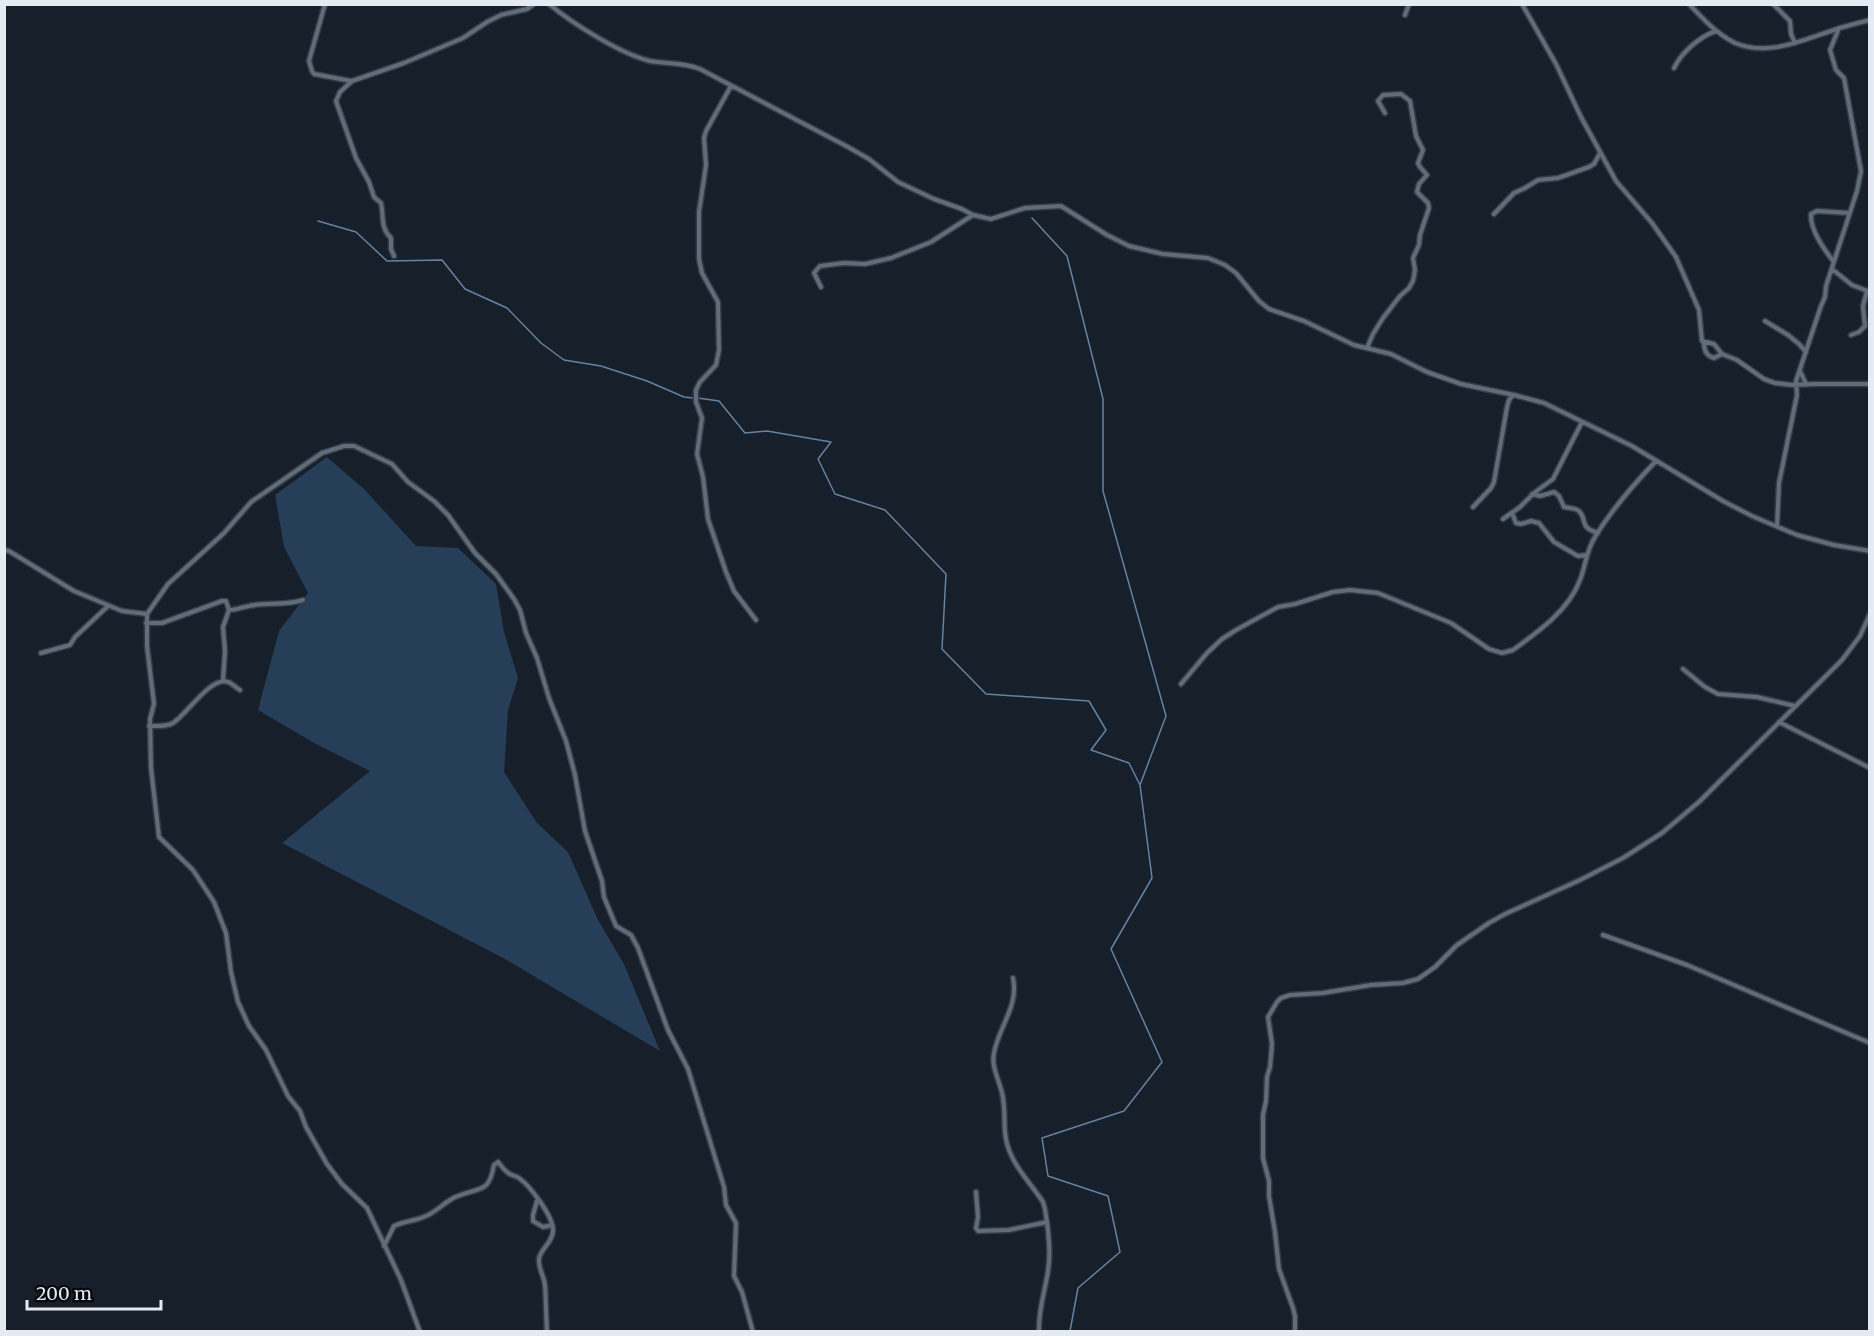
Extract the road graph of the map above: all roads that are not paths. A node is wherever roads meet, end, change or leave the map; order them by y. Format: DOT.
graph roads {
  1 [pos="325,4"];
  2 [pos="534,4"];
  3 [pos="549,4"];
  4 [pos="1409,4"];
  5 [pos="1522,4"];
  6 [pos="1689,4"];
  7 [pos="1773,4"];
  8 [pos="1405,15"];
  9 [pos="1869,20"];
  10 [pos="1839,28"];
  11 [pos="1716,31"];
  12 [pos="1795,43"];
  13 [pos="1674,68"];
  14 [pos="352,81"];
  15 [pos="731,86"];
  16 [pos="1385,112"];
  17 [pos="1600,152"];
  18 [pos="1869,170"];
  19 [pos="1861,171"];
  20 [pos="1849,213"];
  21 [pos="1494,214"];
  22 [pos="973,215"];
  23 [pos="394,256"];
  24 [pos="1833,261"];
  25 [pos="1832,269"];
  26 [pos="821,287"];
  27 [pos="1868,292"];
  28 [pos="1765,321"];
  29 [pos="1851,335"];
  30 [pos="1704,342"];
  31 [pos="1367,348"];
  32 [pos="1806,352"];
  33 [pos="1722,354"];
  34 [pos="1800,370"];
  35 [pos="1806,384"];
  36 [pos="1869,384"];
  37 [pos="1795,385"];
  38 [pos="1514,395"];
  39 [pos="1582,422"];
  40 [pos="1656,461"];
  41 [pos="1532,494"];
  42 [pos="1473,507"];
  43 [pos="1512,513"];
  44 [pos="1503,519"];
  45 [pos="1777,526"];
  46 [pos="1598,533"];
  47 [pos="4,550"];
  48 [pos="1869,551"];
  49 [pos="1587,555"];
  50 [pos="303,600"];
  51 [pos="108,606"];
  52 [pos="229,610"];
  53 [pos="147,614"];
  54 [pos="1869,614"];
  55 [pos="756,620"];
  56 [pos="146,623"];
  57 [pos="42,653"];
  58 [pos="1683,669"];
  59 [pos="223,681"];
  60 [pos="1181,684"];
  61 [pos="240,690"];
  62 [pos="1795,706"];
  63 [pos="1779,722"];
  64 [pos="149,726"];
  65 [pos="1869,768"];
  66 [pos="1603,935"];
  67 [pos="1013,978"];
  68 [pos="1869,1043"];
  69 [pos="976,1192"];
  70 [pos="537,1201"];
  71 [pos="1047,1222"];
  72 [pos="552,1224"];
  73 [pos="384,1247"];
  74 [pos="420,1332"];
  75 [pos="547,1332"];
  76 [pos="753,1332"];
  77 [pos="1039,1332"];
  78 [pos="1295,1332"];
  1 -- 14 [label="street"];
  2 -- 14 [label="street"];
  3 -- 15 [label="street"];
  4 -- 8 [label="street"];
  5 -- 17 [label="street"];
  6 -- 11 [label="street"];
  7 -- 12 [label="street"];
  9 -- 10 [label="street"];
  10 -- 12 [label="street"];
  10 -- 19 [label="street"];
  11 -- 12 [label="street"];
  11 -- 13 [label="street"];
  14 -- 23 [label="street"];
  15 -- 22 [label="street"];
  15 -- 55 [label="street"];
  16 -- 31 [label="street"];
  17 -- 21 [label="street"];
  17 -- 30 [label="street"];
  18 -- 19 [label="street"];
  19 -- 20 [label="street"];
  20 -- 24 [label="street"];
  20 -- 24 [label="street"];
  22 -- 26 [label="street"];
  22 -- 31 [label="street"];
  24 -- 25 [label="street"];
  25 -- 27 [label="street"];
  25 -- 32 [label="street"];
  27 -- 29 [label="street"];
  28 -- 32 [label="street"];
  30 -- 33 [label="street"];
  30 -- 33 [label="street"];
  31 -- 38 [label="street"];
  32 -- 34 [label="street"];
  33 -- 37 [label="street"];
  34 -- 35 [label="street"];
  34 -- 37 [label="street"];
  35 -- 36 [label="street"];
  35 -- 37 [label="street"];
  37 -- 45 [label="street"];
  38 -- 39 [label="street"];
  38 -- 42 [label="street"];
  39 -- 40 [label="street"];
  39 -- 41 [label="street"];
  40 -- 45 [label="street"];
  40 -- 46 [label="street"];
  41 -- 43 [label="street"];
  41 -- 46 [label="street"];
  43 -- 44 [label="street"];
  43 -- 49 [label="street"];
  45 -- 48 [label="street"];
  46 -- 49 [label="street"];
  47 -- 51 [label="street"];
  49 -- 60 [label="street"];
  50 -- 52 [label="street"];
  51 -- 53 [label="street"];
  51 -- 57 [label="street"];
  52 -- 56 [label="street"];
  52 -- 59 [label="street"];
  53 -- 56 [label="street"];
  53 -- 76 [label="street"];
  54 -- 62 [label="street"];
  56 -- 64 [label="street"];
  58 -- 62 [label="street"];
  59 -- 61 [label="street"];
  59 -- 64 [label="street"];
  62 -- 63 [label="street"];
  63 -- 65 [label="street"];
  63 -- 78 [label="street"];
  64 -- 73 [label="street"];
  66 -- 68 [label="street"];
  67 -- 71 [label="street"];
  69 -- 71 [label="street"];
  70 -- 72 [label="street"];
  70 -- 72 [label="street"];
  70 -- 73 [label="street"];
  71 -- 77 [label="street"];
  72 -- 75 [label="street"];
  73 -- 74 [label="street"];
}
